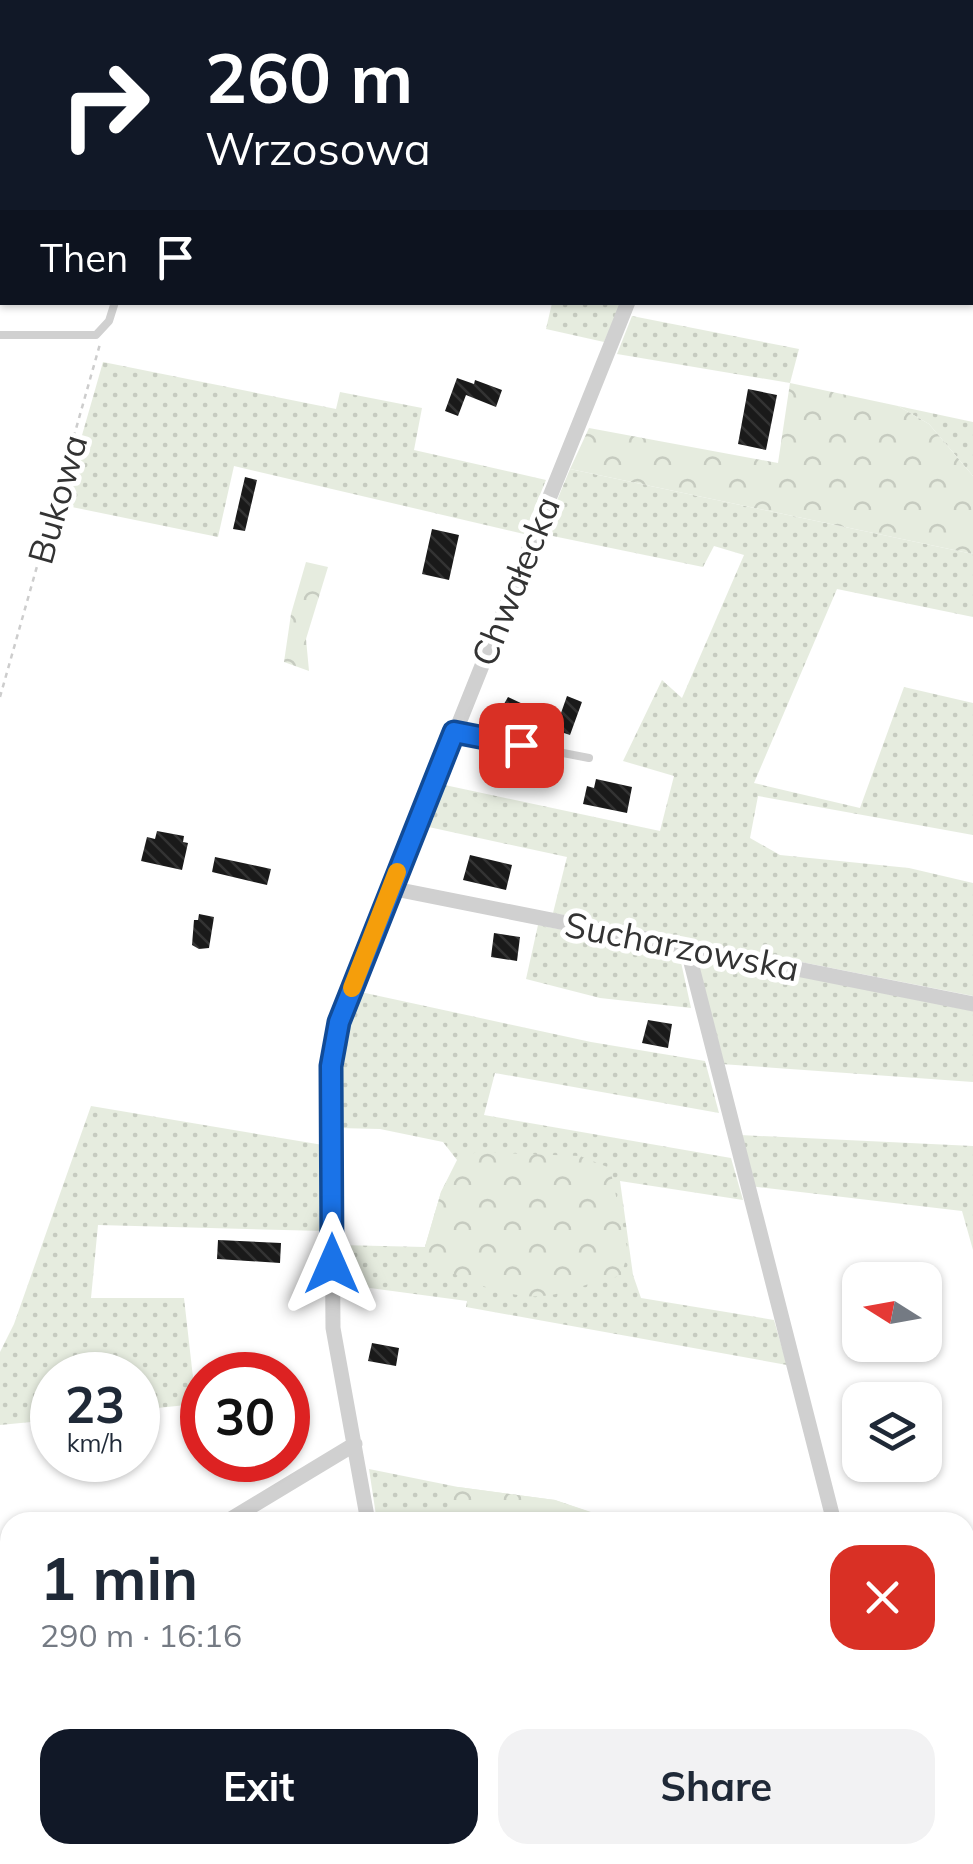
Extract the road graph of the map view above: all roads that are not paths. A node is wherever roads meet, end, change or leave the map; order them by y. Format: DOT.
graph roads {
  1 [pos="114,305"];
  2 [pos="627,305"];
  3 [pos="0,335"];
  4 [pos="454,732"];
  5 [pos="589,758"];
  6 [pos="390,888"];
  7 [pos="687,946"];
  8 [pos="973,1004"];
  9 [pos="355,1444"];
  10 [pos="243,1512"];
  11 [pos="366,1512"];
  12 [pos="831,1512"];
  1 -- 3 [label="lane"];
  2 -- 4 [label="street, Chwałecka"];
  4 -- 5 [label="lane"];
  4 -- 6 [label="street, Chwałecka"];
  6 -- 7 [label="street, Sucharzowska"];
  6 -- 9 [label="street, Chwałecka"];
  7 -- 8 [label="street, Sucharzowska"];
  7 -- 12 [label="street"];
  9 -- 10 [label="street"];
  9 -- 11 [label="street, Chwałecka"];
}
